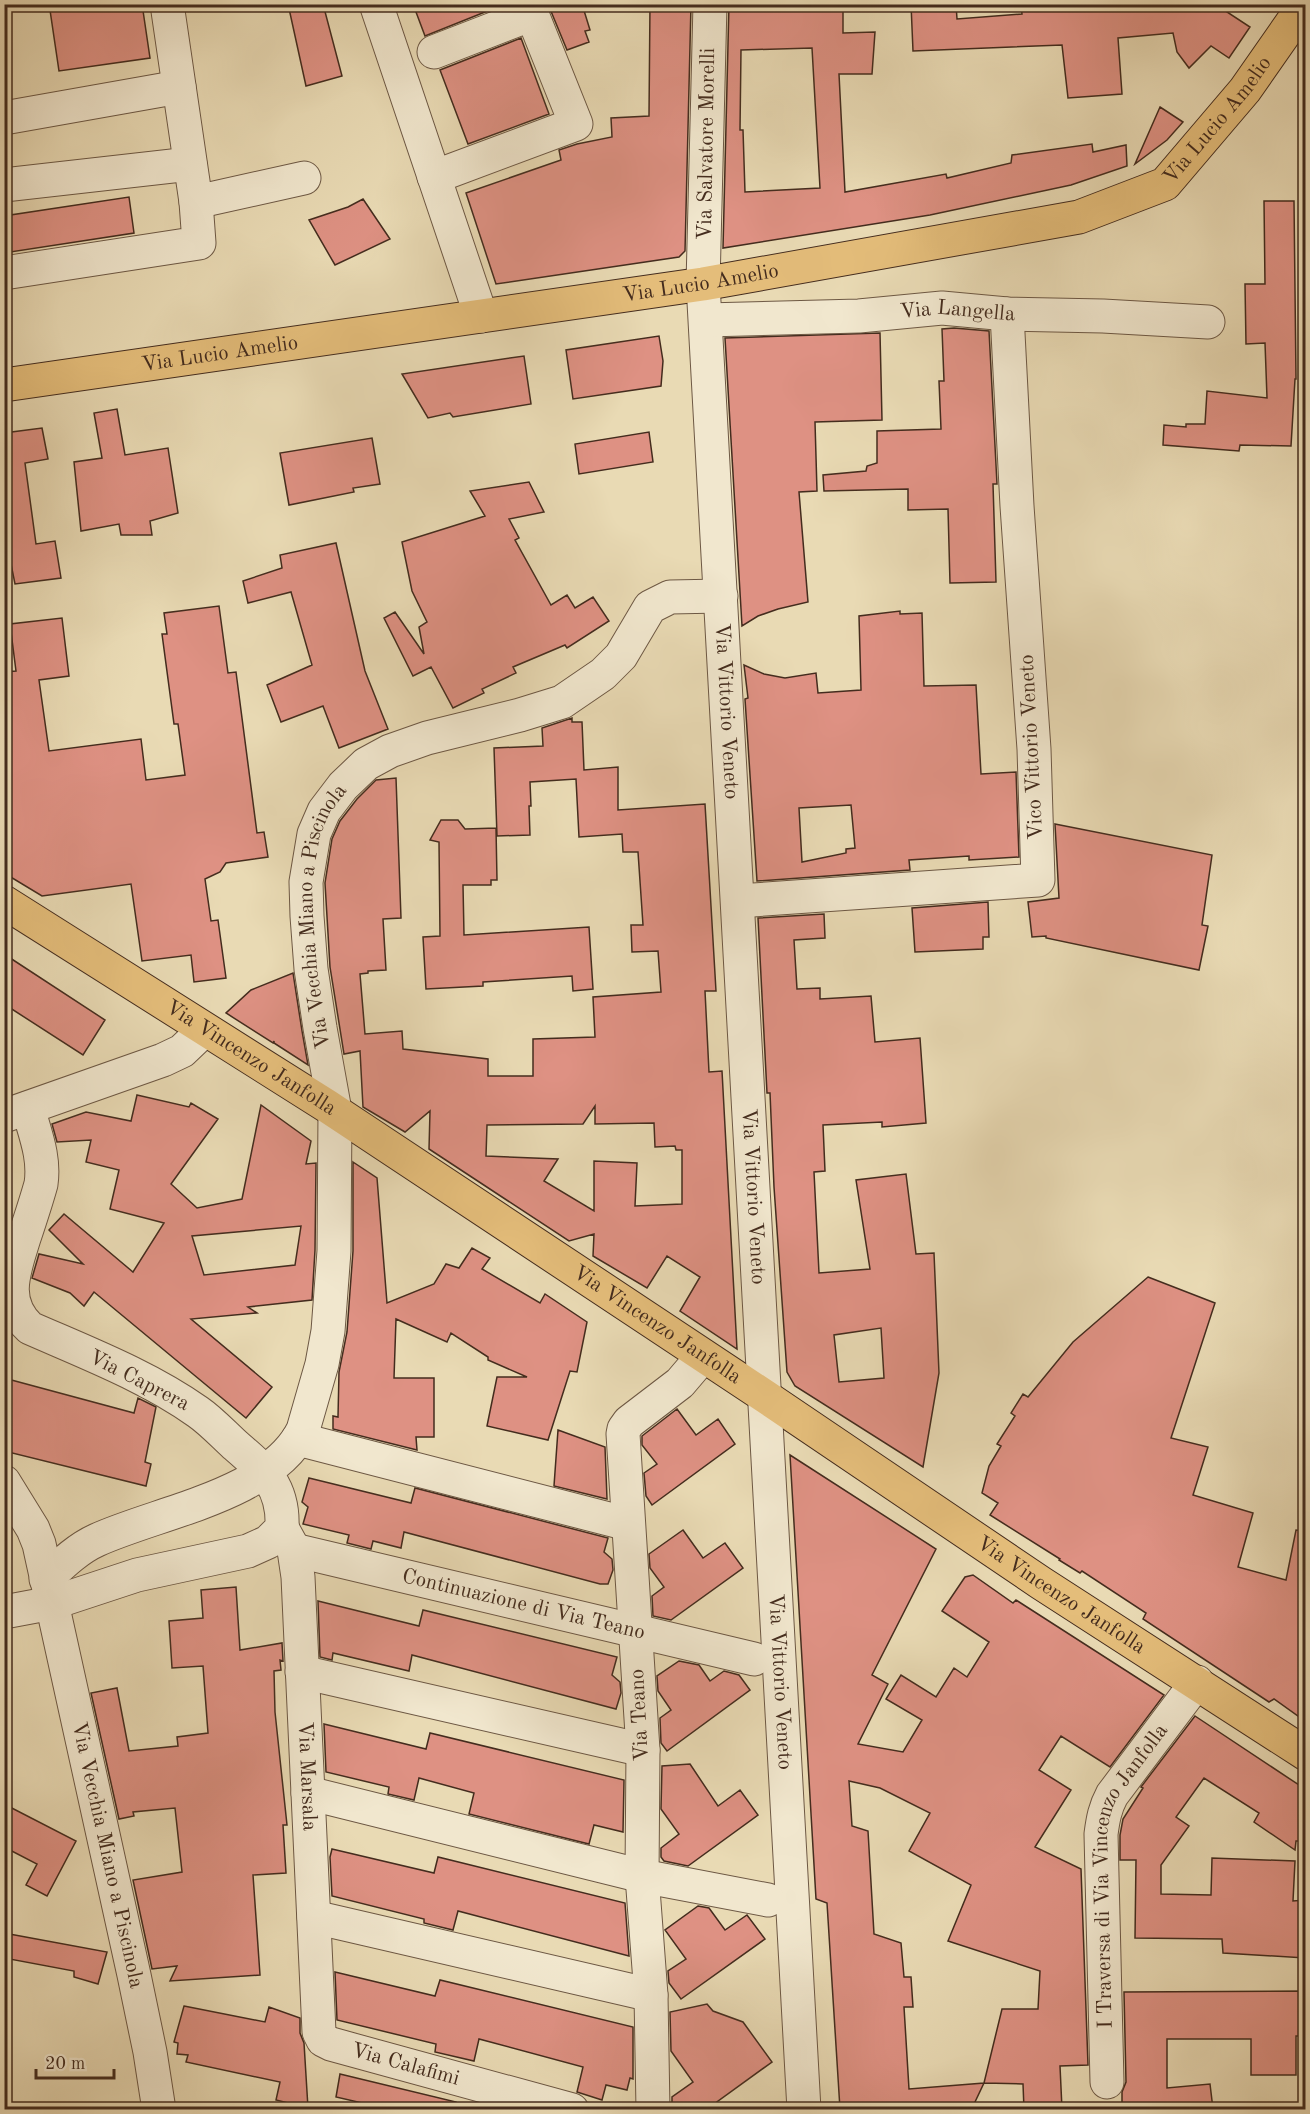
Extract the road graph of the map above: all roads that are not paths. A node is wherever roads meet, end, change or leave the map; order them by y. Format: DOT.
graph roads {
  1 [pos="167,4"];
  2 [pos="376,4"];
  3 [pos="710,4"];
  4 [pos="1305,4"];
  5 [pos="530,9"];
  6 [pos="434,52"];
  7 [pos="179,87"];
  8 [pos="4,118"];
  9 [pos="190,164"];
  10 [pos="434,177"];
  11 [pos="304,178"];
  12 [pos="4,185"];
  13 [pos="196,202"];
  14 [pos="4,273"];
  15 [pos="703,284"];
  16 [pos="1007,314"];
  17 [pos="481,316"];
  18 [pos="706,320"];
  19 [pos="1208,322"];
  20 [pos="4,385"];
  21 [pos="721,596"];
  22 [pos="738,901"];
  23 [pos="4,902"];
  24 [pos="204,1030"];
  25 [pos="16,1112"];
  26 [pos="335,1112"];
  27 [pos="9,1298"];
  28 [pos="703,1356"];
  29 [pos="766,1398"];
  30 [pos="280,1458"];
  31 [pos="4,1482"];
  32 [pos="628,1524"];
  33 [pos="288,1539"];
  34 [pos="49,1591"];
  35 [pos="4,1612"];
  36 [pos="636,1631"];
  37 [pos="754,1659"];
  38 [pos="302,1672"];
  39 [pos="1197,1682"];
  40 [pos="643,1750"];
  41 [pos="1305,1754"];
  42 [pos="308,1793"];
  43 [pos="642,1876"];
  44 [pos="768,1900"];
  45 [pos="314,1917"];
  46 [pos="651,1995"];
  47 [pos="319,2027"];
  48 [pos="1107,2082"];
  49 [pos="159,2109"];
  50 [pos="572,2109"];
  51 [pos="653,2109"];
  52 [pos="804,2109"];
  1 -- 7 [label="street"];
  2 -- 10 [label="street"];
  3 -- 15 [label="street, Via Salvatore Morelli"];
  4 -- 15 [label="main road, Via Lucio Amelio"];
  5 -- 6 [label="street"];
  5 -- 10 [label="street"];
  7 -- 8 [label="street"];
  7 -- 9 [label="street"];
  9 -- 12 [label="street"];
  9 -- 13 [label="street"];
  10 -- 17 [label="street"];
  11 -- 13 [label="street"];
  13 -- 14 [label="street"];
  15 -- 17 [label="main road, Via Lucio Amelio"];
  15 -- 18 [label="street, Via Vittorio Veneto"];
  16 -- 18 [label="street, Via Langella"];
  16 -- 19 [label="street, Via Langella"];
  16 -- 22 [label="street, Vico Vittorio Veneto"];
  17 -- 20 [label="main road, Via Lucio Amelio"];
  18 -- 21 [label="street, Via Vittorio Veneto"];
  21 -- 22 [label="street, Via Vittorio Veneto"];
  21 -- 26 [label="street, Via Vecchia Miano a Piscinola"];
  22 -- 29 [label="street, Via Vittorio Veneto"];
  23 -- 24 [label="main road, Via Vincenzo Janfolla"];
  24 -- 25 [label="street, Via Caprera"];
  24 -- 26 [label="main road, Via Vincenzo Janfolla"];
  25 -- 27 [label="street, Via Caprera"];
  26 -- 28 [label="main road, Via Vincenzo Janfolla"];
  26 -- 30 [label="street, Via Vecchia Miano a Piscinola"];
  27 -- 30 [label="street, Via Caprera"];
  28 -- 29 [label="main road, Via Vincenzo Janfolla"];
  28 -- 32 [label="street, Via Teano"];
  29 -- 39 [label="main road, Via Vincenzo Janfolla"];
  29 -- 52 [label="street, Via Vittorio Veneto"];
  30 -- 32 [label="street"];
  30 -- 33 [label="street"];
  30 -- 34 [label="street"];
  31 -- 34 [label="street, Via Vecchia Miano a Piscinola"];
  32 -- 36 [label="street, Via Teano"];
  33 -- 34 [label="street"];
  33 -- 36 [label="street, Continuazione di Via Teano"];
  33 -- 38 [label="street, Via Marsala"];
  34 -- 35 [label="street"];
  34 -- 49 [label="street, Via Vecchia Miano a Piscinola"];
  36 -- 37 [label="street, Continuazione di Via Teano"];
  36 -- 40 [label="street, Via Teano"];
  38 -- 40 [label="street"];
  38 -- 42 [label="street, Via Marsala"];
  39 -- 41 [label="main road, Via Vincenzo Janfolla"];
  39 -- 48 [label="street, I Traversa di Via Vincenzo Janfolla"];
  40 -- 43 [label="street, Via Teano"];
  42 -- 43 [label="street"];
  42 -- 45 [label="street, Via Marsala"];
  43 -- 44 [label="street"];
  43 -- 46 [label="street, Via Teano"];
  45 -- 46 [label="street"];
  45 -- 47 [label="street, Via Marsala"];
  46 -- 51 [label="street, Via Teano"];
  47 -- 50 [label="street, Via Calafimi"];
}
